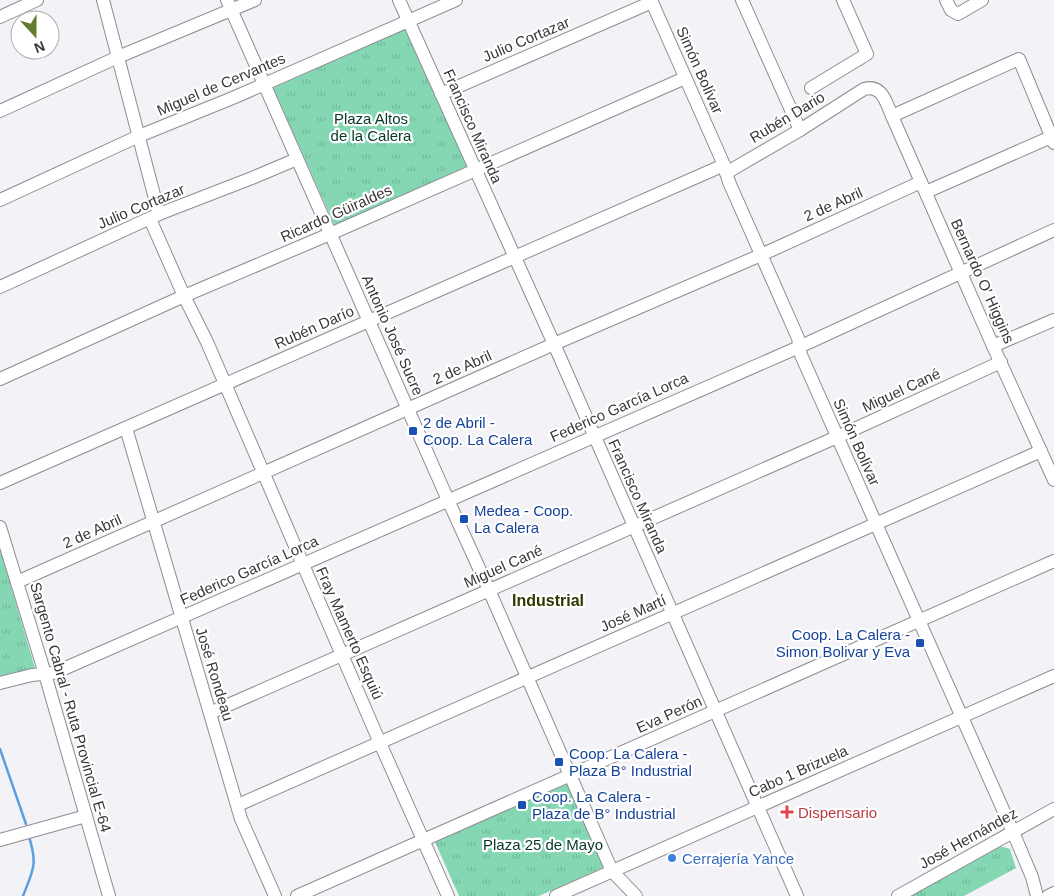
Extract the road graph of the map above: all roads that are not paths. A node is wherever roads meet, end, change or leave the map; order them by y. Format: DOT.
graph roads {
  1 [pos="36,0"];
  2 [pos="104,0"];
  3 [pos="255,0"];
  4 [pos="399,0"];
  5 [pos="456,0"];
  6 [pos="742,0"];
  7 [pos="843,0"];
  8 [pos="946,0"];
  9 [pos="982,0"];
  10 [pos="652,1"];
  11 [pos="229,5"];
  12 [pos="0,17"];
  13 [pos="408,21"];
  14 [pos="118,57"];
  15 [pos="685,78"];
  16 [pos="263,84"];
  17 [pos="811,88"];
  18 [pos="441,94"];
  19 [pos="882,94"];
  20 [pos="0,111"];
  21 [pos="892,116"];
  22 [pos="800,130"];
  23 [pos="139,136"];
  24 [pos="1053,140"];
  25 [pos="297,159"];
  26 [pos="475,169"];
  27 [pos="725,169"];
  28 [pos="924,187"];
  29 [pos="0,200"];
  30 [pos="155,217"];
  31 [pos="1054,230"];
  32 [pos="330,234"];
  33 [pos="761,254"];
  34 [pos="514,257"];
  35 [pos="962,272"];
  36 [pos="0,287"];
  37 [pos="184,296"];
  38 [pos="370,320"];
  39 [pos="1054,320"];
  40 [pos="554,344"];
  41 [pos="993,346"];
  42 [pos="799,347"];
  43 [pos="1001,362"];
  44 [pos="0,378"];
  45 [pos="225,384"];
  46 [pos="408,408"];
  47 [pos="126,428"];
  48 [pos="594,436"];
  49 [pos="837,437"];
  50 [pos="1041,451"];
  51 [pos="263,473"];
  52 [pos="1054,480"];
  53 [pos="0,483"];
  54 [pos="448,500"];
  55 [pos="153,521"];
  56 [pos="876,524"];
  57 [pos="634,526"];
  58 [pos="0,527"];
  59 [pos="1054,561"];
  60 [pos="302,564"];
  61 [pos="17,582"];
  62 [pos="489,590"];
  63 [pos="672,614"];
  64 [pos="181,618"];
  65 [pos="919,621"];
  66 [pos="343,654"];
  67 [pos="45,674"];
  68 [pos="1054,676"];
  69 [pos="526,678"];
  70 [pos="0,683"];
  71 [pos="716,711"];
  72 [pos="210,713"];
  73 [pos="961,717"];
  74 [pos="380,743"];
  75 [pos="570,775"];
  76 [pos="238,805"];
  77 [pos="758,807"];
  78 [pos="1054,809"];
  79 [pos="86,816"];
  80 [pos="1013,832"];
  81 [pos="0,840"];
  82 [pos="424,840"];
  83 [pos="612,871"];
  84 [pos="1054,893"];
  85 [pos="109,896"];
  86 [pos="275,896"];
  87 [pos="297,896"];
  88 [pos="448,896"];
  89 [pos="556,896"];
  90 [pos="636,896"];
  91 [pos="798,896"];
  92 [pos="898,896"];
  93 [pos="1037,896"];
  94 [pos="1048,896"];
  1 -- 12 [label="street"];
  2 -- 14 [label="street, Fray Mamerto Esquiú"];
  3 -- 11 [label="street"];
  4 -- 13 [label="street, Francisco Miranda"];
  5 -- 13 [label="street, Miguel de Cervantes"];
  6 -- 22 [label="street"];
  7 -- 17 [label="street"];
  8 -- 9 [label="street"];
  10 -- 15 [label="street, Simón Bolívar"];
  10 -- 18 [label="street, Julio Cortazar"];
  11 -- 14 [label="street"];
  11 -- 16 [label="street, Antonio José Sucre"];
  13 -- 16 [label="street, Miguel de Cervantes"];
  13 -- 18 [label="street, Francisco Miranda"];
  14 -- 20 [label="street"];
  14 -- 23 [label="street, Fray Mamerto Esquiú"];
  15 -- 26 [label="street, Ricardo Güiraldes"];
  15 -- 27 [label="street, Simón Bolívar"];
  16 -- 23 [label="street, Miguel de Cervantes"];
  16 -- 25 [label="street, Antonio José Sucre"];
  18 -- 26 [label="street, Francisco Miranda"];
  19 -- 21 [label="street, Bernardo O' Higgins"];
  19 -- 22 [label="street, Rubén Dario"];
  21 -- 24 [label="street"];
  21 -- 28 [label="street, Bernardo O' Higgins"];
  22 -- 27 [label="street, Rubén Dario"];
  23 -- 29 [label="street, Miguel de Cervantes"];
  23 -- 30 [label="street, Fray Mamerto Esquiú"];
  24 -- 28 [label="street, 2 de Abril"];
  25 -- 30 [label="street, Julio Cortazar"];
  25 -- 32 [label="street, Antonio José Sucre"];
  26 -- 32 [label="street, Ricardo Güiraldes"];
  26 -- 34 [label="street, Francisco Miranda"];
  27 -- 33 [label="street, Simón Bolívar"];
  27 -- 34 [label="street, Rubén Darío"];
  28 -- 33 [label="street, 2 de Abril"];
  28 -- 35 [label="street, Bernardo O' Higgins"];
  30 -- 36 [label="street, Julio Cortazar"];
  30 -- 37 [label="street, Fray Mamerto Esquiú"];
  31 -- 35 [label="street, Federico García Lorca"];
  32 -- 37 [label="street, Ricardo Güiraldes"];
  32 -- 38 [label="street, Antonio José Sucre"];
  33 -- 40 [label="street, 2 de Abril"];
  33 -- 42 [label="street, Simón Bolívar"];
  34 -- 38 [label="street, Rubén Darío"];
  34 -- 40 [label="street, Francisco Miranda"];
  35 -- 41 [label="street, Bernardo O' Higgins"];
  35 -- 42 [label="street, Federico García Lorca"];
  37 -- 44 [label="street, Ricardo Güiraldes"];
  37 -- 45 [label="street, Fray Mamerto Esquiú"];
  38 -- 45 [label="street, Rubén Darío"];
  38 -- 46 [label="street, Antonio José Sucre"];
  39 -- 41 [label="street"];
  40 -- 46 [label="street, 2 de Abril"];
  40 -- 48 [label="street, Francisco Miranda"];
  41 -- 43 [label="street, Bernardo O' Higgins"];
  42 -- 48 [label="street, Federico García Lorca"];
  42 -- 49 [label="street, Simón Bolívar"];
  43 -- 49 [label="street, Miguel Cané"];
  43 -- 50 [label="street, Bernardo O' Higgins"];
  45 -- 47 [label="street, Rubén Darío"];
  45 -- 51 [label="street, Fray Mamerto Esquiú"];
  46 -- 51 [label="street, 2 de Abril"];
  46 -- 54 [label="street, Antonio José Sucre"];
  47 -- 53 [label="street, Rubén Darío"];
  47 -- 55 [label="street, José Rondeau"];
  48 -- 54 [label="street, Federico García Lorca"];
  48 -- 57 [label="street, Francisco Miranda"];
  49 -- 56 [label="street, Simón Bolívar"];
  49 -- 57 [label="street, Miguel Cané"];
  50 -- 52 [label="street, Bernardo O' Higgins"];
  50 -- 56 [label="street, José Martí"];
  51 -- 55 [label="street, 2 de Abril"];
  51 -- 60 [label="street, Fray Mamerto Esquiú"];
  54 -- 60 [label="street, Federico García Lorca"];
  54 -- 62 [label="street, Antonio José Sucre"];
  55 -- 61 [label="street, 2 de Abril"];
  55 -- 64 [label="street, José Rondeau"];
  56 -- 63 [label="street, José Martí"];
  56 -- 65 [label="street, Simón Bolívar"];
  57 -- 62 [label="street, Miguel Cané"];
  57 -- 63 [label="street, Francisco Miranda"];
  58 -- 61 [label="street, Sargento Cabral - Ruta Provincial E-64"];
  59 -- 65 [label="street, Eva Perón"];
  60 -- 64 [label="street, Federico García Lorca"];
  60 -- 66 [label="street, Fray Mamerto Esquiú"];
  61 -- 67 [label="street, Sargento Cabral - Ruta Provincial E-64"];
  62 -- 66 [label="street, Miguel Cané"];
  62 -- 69 [label="street, Antonio José Sucre"];
  63 -- 69 [label="street, José Martí"];
  63 -- 71 [label="street, Francisco Miranda"];
  64 -- 67 [label="street, Federico García Lorca"];
  64 -- 72 [label="street, José Rondeau"];
  65 -- 71 [label="street, Eva Perón"];
  65 -- 73 [label="street, Simón Bolívar"];
  66 -- 72 [label="street, Miguel Cané"];
  66 -- 74 [label="street, Fray Mamerto Esquiú"];
  67 -- 70 [label="street, Federico García Lorca"];
  67 -- 79 [label="street, Sargento Cabral - Ruta Provincial E-64"];
  68 -- 73 [label="street, Cabo 1 Brizuela"];
  69 -- 74 [label="street, José Martí"];
  69 -- 75 [label="street, Antonio José Sucre"];
  71 -- 75 [label="street, Eva Perón"];
  71 -- 77 [label="street, Francisco Miranda"];
  72 -- 76 [label="street, José Rondeau"];
  73 -- 77 [label="street, Cabo 1 Brizuela"];
  73 -- 80 [label="street, Simón Bolívar"];
  74 -- 76 [label="street, José Martí"];
  74 -- 82 [label="street, Fray Mamerto Esquiú"];
  75 -- 82 [label="street, Eva Perón"];
  75 -- 83 [label="street, Antonio José Sucre"];
  76 -- 86 [label="street, José Rondeau"];
  77 -- 83 [label="street, Cabo 1 Brizuela"];
  77 -- 91 [label="street, Francisco Miranda"];
  78 -- 80 [label="street, José Hernández"];
  79 -- 81 [label="street"];
  79 -- 85 [label="street, Sargento Cabral - Ruta Provincial E-64"];
  80 -- 92 [label="street, José Hernández"];
  80 -- 93 [label="street, Simón Bolívar"];
  82 -- 87 [label="street, Eva Perón"];
  82 -- 88 [label="street, Fray Mamerto Esquiú"];
  83 -- 89 [label="street, Cabo 1 Brizuela"];
  83 -- 90 [label="street, Antonio José Sucre"];
  84 -- 94 [label="street"];
}
